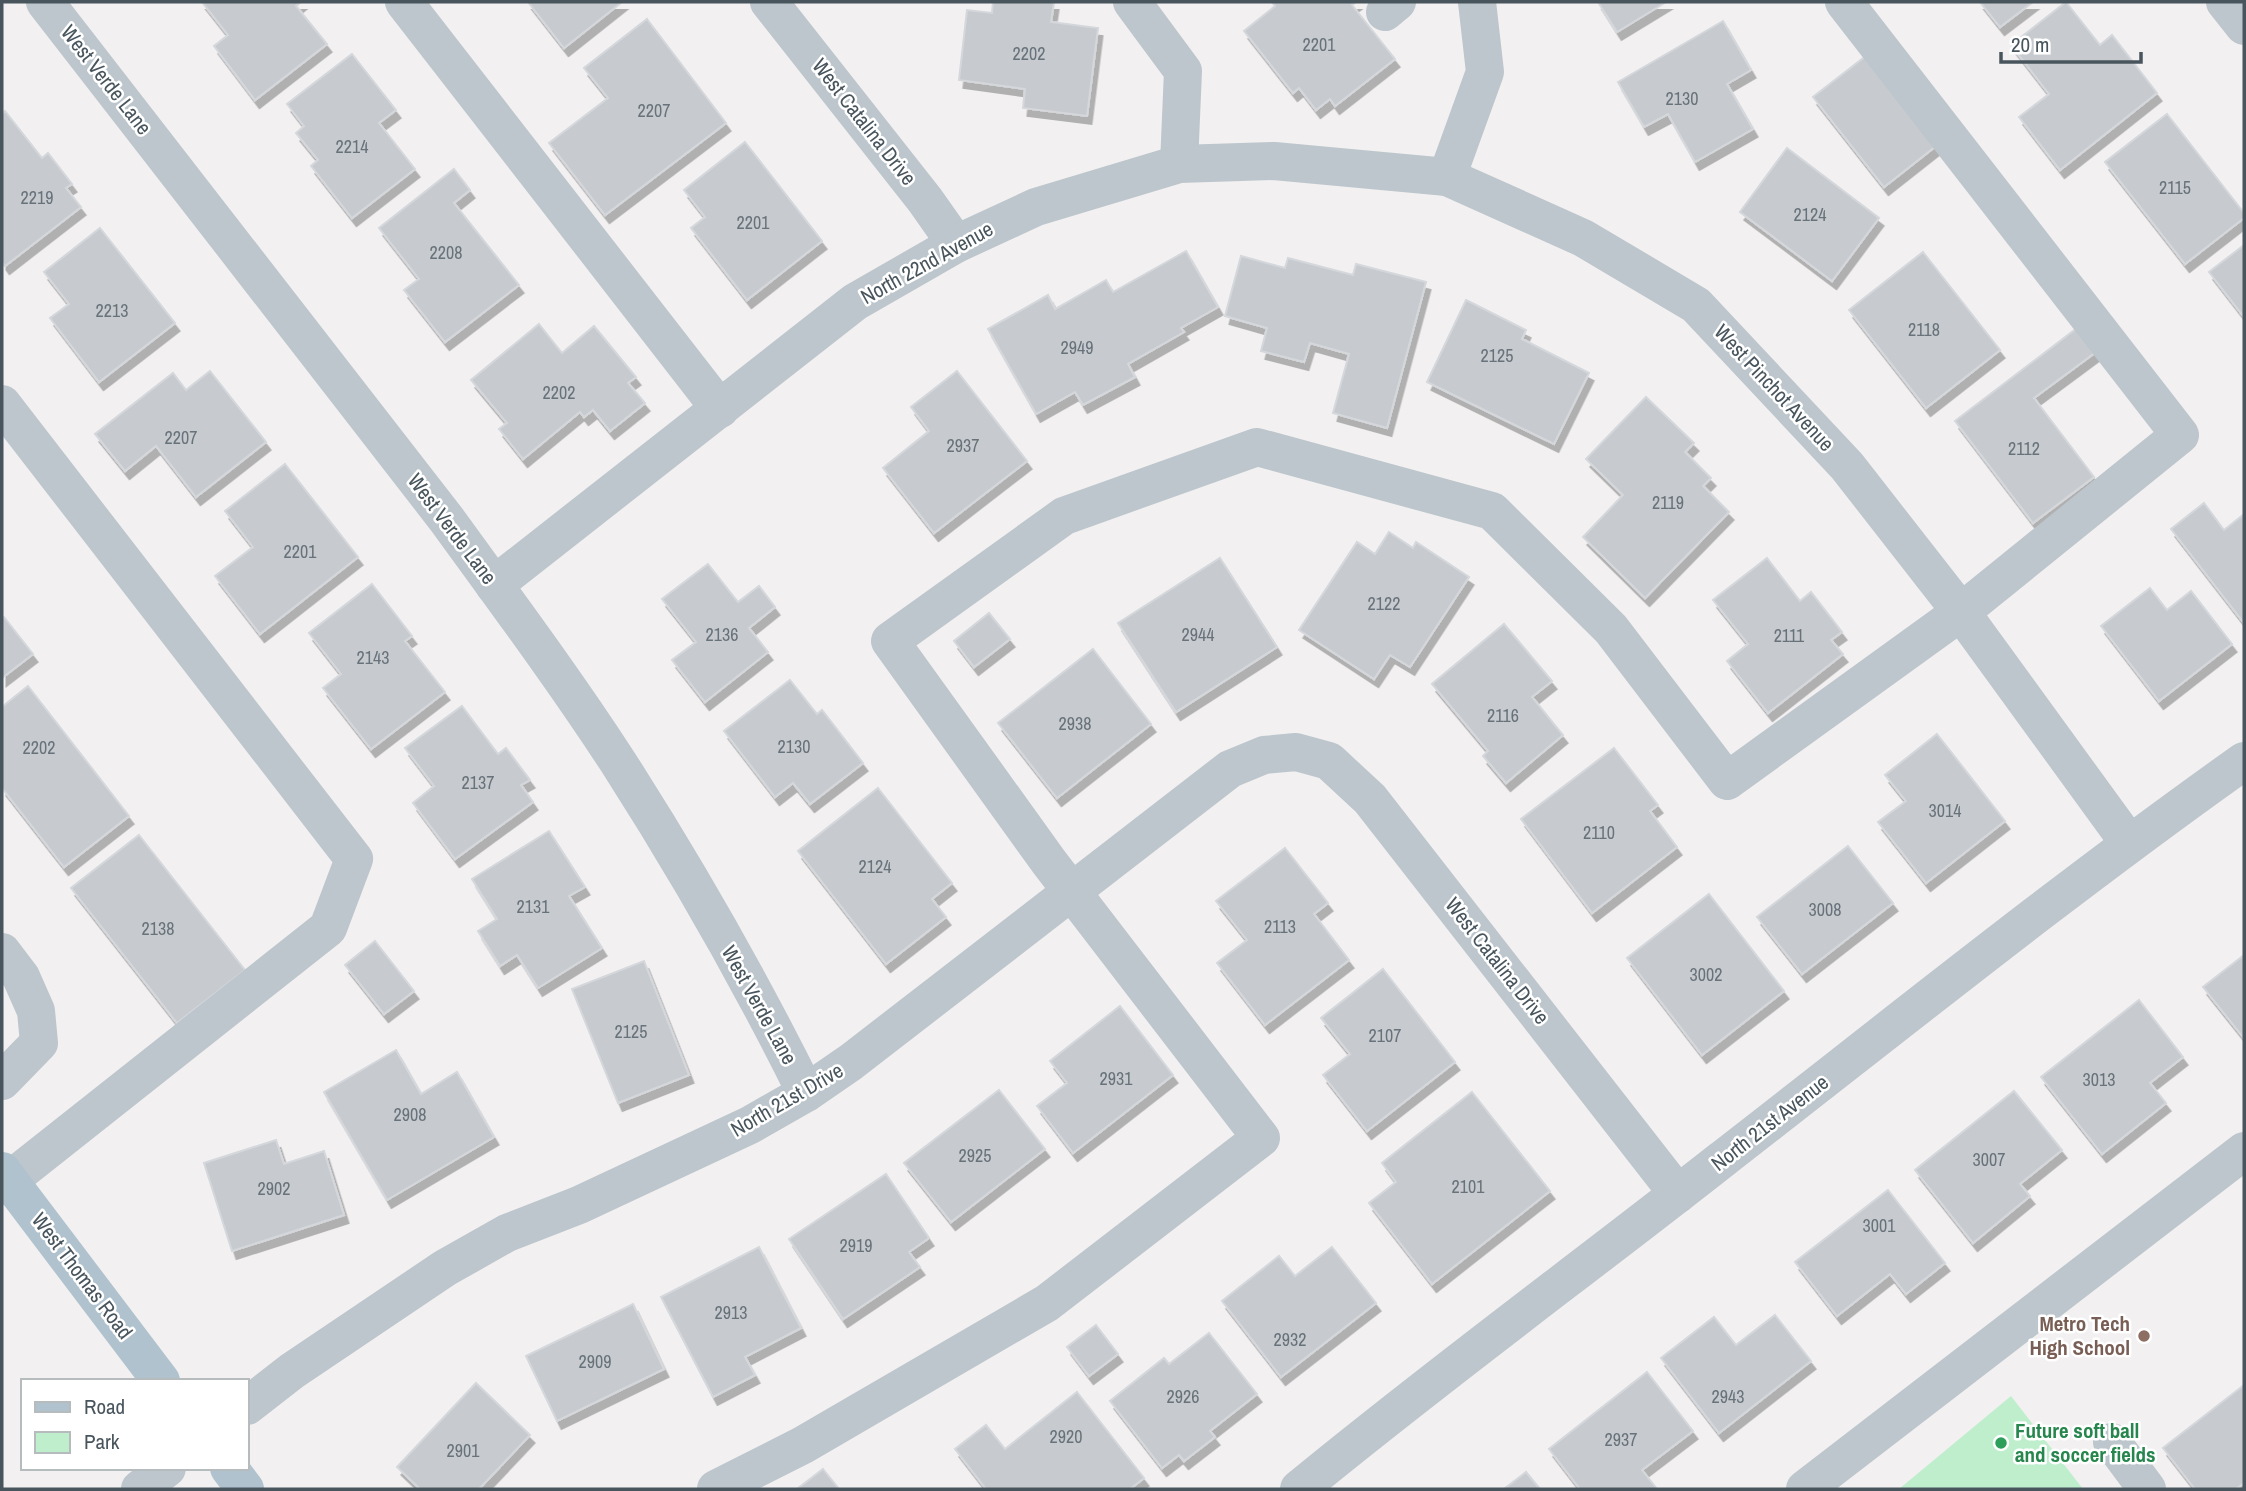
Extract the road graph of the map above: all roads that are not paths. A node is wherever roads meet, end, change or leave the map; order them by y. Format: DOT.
graph roads {
  1 [pos="45,2"];
  2 [pos="404,2"];
  3 [pos="769,2"];
  4 [pos="1132,2"];
  5 [pos="1477,2"];
  6 [pos="1844,2"];
  7 [pos="2225,2"];
  8 [pos="2244,26"];
  9 [pos="1179,164"];
  10 [pos="1447,177"];
  11 [pos="956,244"];
  12 [pos="2,404"];
  13 [pos="720,410"];
  14 [pos="494,585"];
  15 [pos="1961,612"];
  16 [pos="1296,752"];
  17 [pos="2244,761"];
  18 [pos="2129,842"];
  19 [pos="1070,891"];
  20 [pos="2,951"];
  21 [pos="2,1081"];
  22 [pos="806,1093"];
  23 [pos="2244,1151"];
  24 [pos="4,1180"];
  25 [pos="1678,1194"];
  26 [pos="159,1379"];
  27 [pos="248,1405"];
  28 [pos="2112,1442"];
  29 [pos="164,1470"];
  30 [pos="231,1470"];
  31 [pos="140,1489"];
  32 [pos="245,1489"];
  33 [pos="716,1489"];
  34 [pos="1299,1489"];
  35 [pos="1805,1489"];
  36 [pos="2147,1489"];
  1 -- 14 [label="street, West Verde Lane"];
  2 -- 13 [label="street"];
  3 -- 11 [label="street, West Catalina Drive"];
  4 -- 9 [label="street"];
  5 -- 10 [label="street"];
  6 -- 15 [label="street"];
  7 -- 8 [label="street"];
  9 -- 10 [label="street, North 22nd Avenue"];
  9 -- 11 [label="street, North 22nd Avenue"];
  10 -- 15 [label="street, West Pinchot Avenue"];
  11 -- 13 [label="street, North 22nd Avenue"];
  12 -- 24 [label="street"];
  13 -- 14 [label="street, North 22nd Avenue"];
  14 -- 22 [label="street, West Verde Lane"];
  15 -- 18 [label="street, West Pinchot Avenue"];
  15 -- 19 [label="street"];
  16 -- 19 [label="street, North 21st Drive"];
  16 -- 25 [label="street, West Catalina Drive"];
  17 -- 18 [label="street, North 21st Avenue"];
  18 -- 25 [label="street, North 21st Avenue"];
  19 -- 22 [label="street, North 21st Drive"];
  19 -- 33 [label="street"];
  20 -- 21 [label="street"];
  22 -- 27 [label="street, North 21st Drive"];
  23 -- 35 [label="street"];
  24 -- 26 [label="main road, West Thomas Road"];
  25 -- 34 [label="street, North 21st Avenue"];
  28 -- 36 [label="street"];
  29 -- 31 [label="street"];
  30 -- 32 [label="main road"];
}
